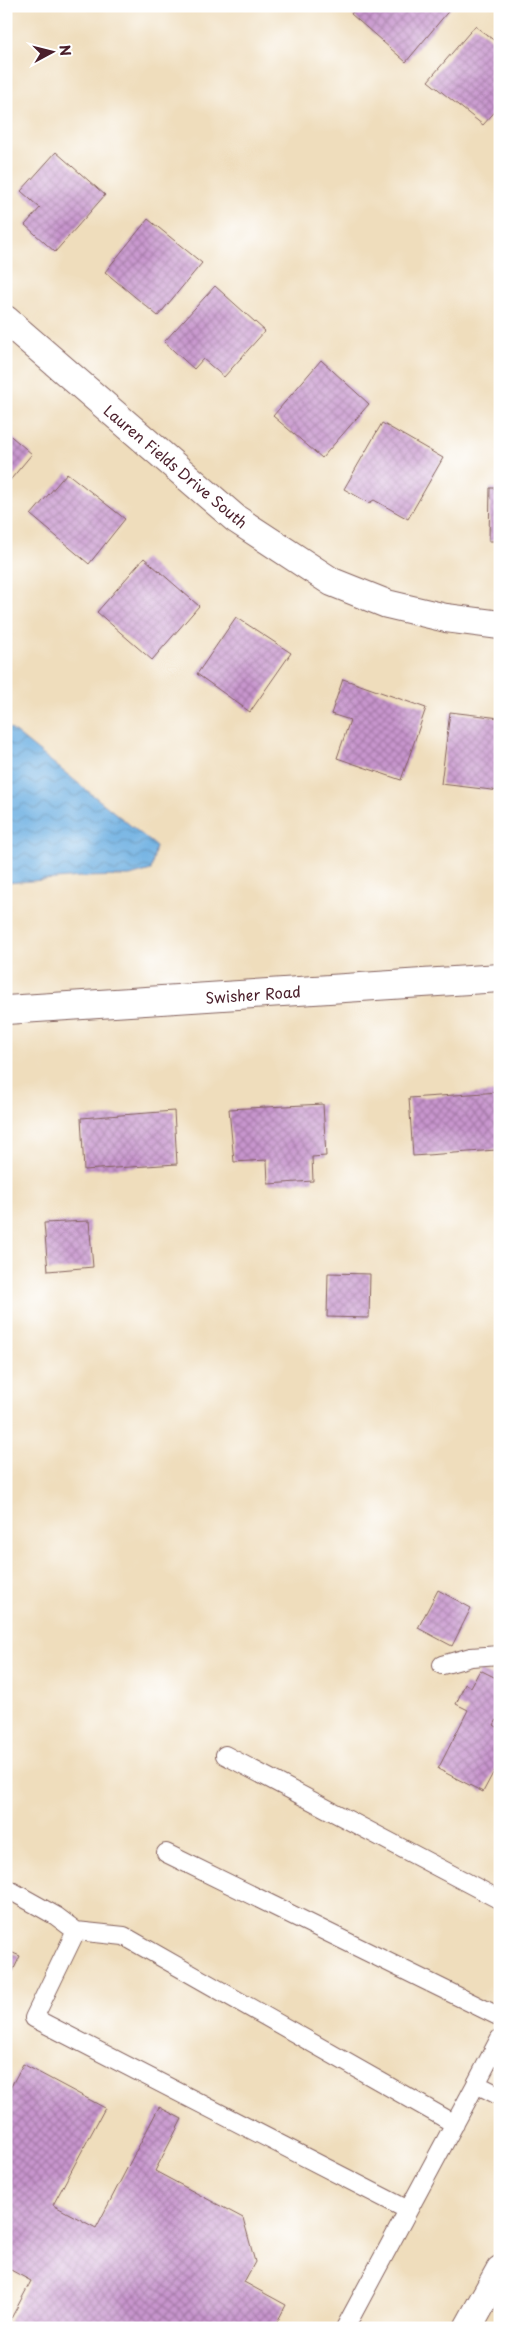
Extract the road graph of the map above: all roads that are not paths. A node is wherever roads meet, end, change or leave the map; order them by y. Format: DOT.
graph roads {
  1 [pos="6,320"];
  2 [pos="500,625"];
  3 [pos="500,978"];
  4 [pos="6,1010"];
  5 [pos="500,1655"];
  6 [pos="442,1665"];
  7 [pos="225,1754"];
  8 [pos="166,1853"];
  9 [pos="6,1888"];
  10 [pos="500,1900"];
  11 [pos="76,1931"];
  12 [pos="500,2017"];
  13 [pos="500,2038"];
  14 [pos="476,2084"];
  15 [pos="500,2096"];
  16 [pos="455,2124"];
  17 [pos="408,2210"];
  18 [pos="500,2270"];
  19 [pos="345,2328"];
  20 [pos="468,2328"];
  1 -- 2 [label="street, Lauren Fields Drive South"];
  3 -- 4 [label="street, Swisher Road"];
  5 -- 6 [label="lane"];
  7 -- 10 [label="lane"];
  8 -- 12 [label="lane"];
  9 -- 11 [label="lane"];
  11 -- 16 [label="lane"];
  11 -- 17 [label="lane"];
  13 -- 14 [label="lane"];
  14 -- 15 [label="lane"];
  14 -- 16 [label="lane"];
  16 -- 17 [label="lane"];
  17 -- 19 [label="lane"];
  18 -- 20 [label="street"];
}
